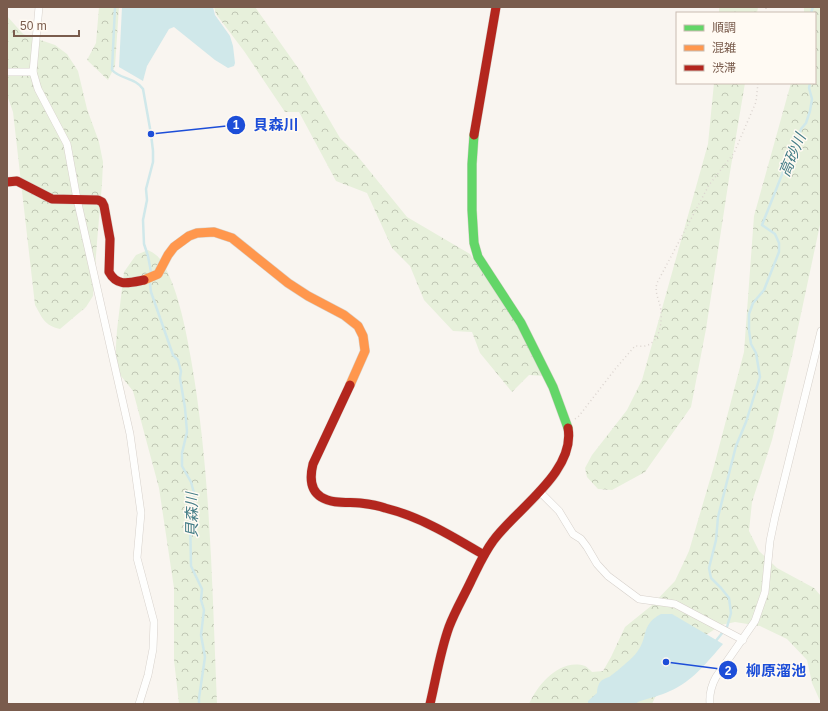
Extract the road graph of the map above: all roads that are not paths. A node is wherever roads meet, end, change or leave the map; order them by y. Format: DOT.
graph roads {
  1 [pos="39,7"];
  2 [pos="496,7"];
  3 [pos="7,72"];
  4 [pos="33,72"];
  5 [pos="7,182"];
  6 [pos="77,199"];
  7 [pos="821,331"];
  8 [pos="540,492"];
  9 [pos="484,555"];
  10 [pos="743,640"];
  11 [pos="139,704"];
  12 [pos="430,704"];
  13 [pos="710,704"];
  1 -- 4 [label="street"];
  2 -- 8 [label="street"];
  3 -- 4 [label="street"];
  4 -- 6 [label="street"];
  5 -- 6 [label="street"];
  6 -- 9 [label="street"];
  6 -- 11 [label="street"];
  7 -- 10 [label="street"];
  8 -- 9 [label="street"];
  8 -- 10 [label="street"];
  9 -- 12 [label="street"];
  10 -- 13 [label="street"];
}
